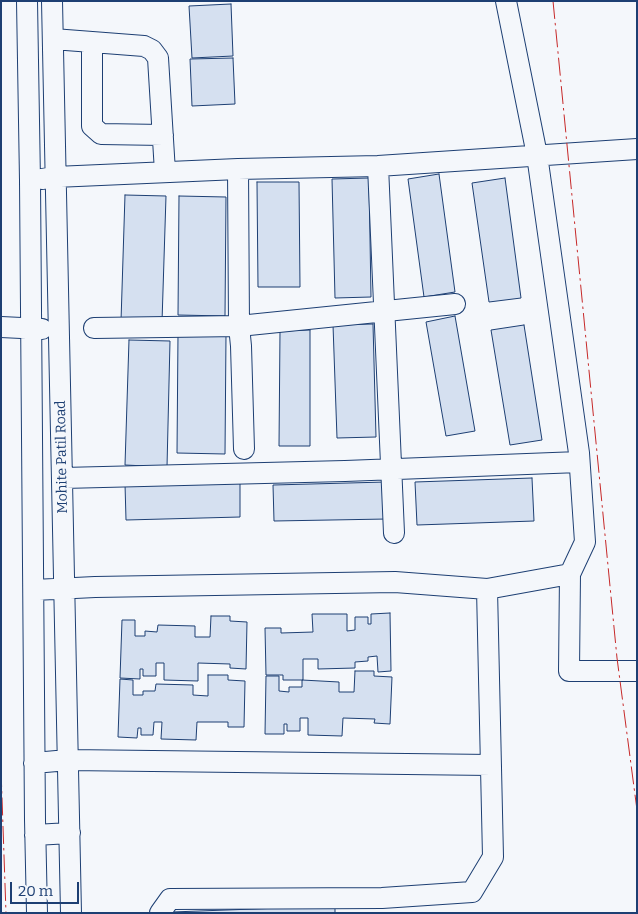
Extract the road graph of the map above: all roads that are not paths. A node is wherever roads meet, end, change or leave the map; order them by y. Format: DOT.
graph roads {
  1 [pos="51,1"];
  2 [pos="506,1"];
  3 [pos="27,2"];
  4 [pos="53,39"];
  5 [pos="92,42"];
  6 [pos="163,135"];
  7 [pos="637,149"];
  8 [pos="537,154"];
  9 [pos="378,166"];
  10 [pos="238,169"];
  11 [pos="165,172"];
  12 [pos="56,177"];
  13 [pos="30,181"];
  14 [pos="455,304"];
  15 [pos="384,312"];
  16 [pos="239,326"];
  17 [pos="1,327"];
  18 [pos="94,328"];
  19 [pos="30,329"];
  20 [pos="59,330"];
  21 [pos="244,449"];
  22 [pos="579,462"];
  23 [pos="390,469"];
  24 [pos="63,478"];
  25 [pos="394,533"];
  26 [pos="570,574"];
  27 [pos="65,588"];
  28 [pos="487,589"];
  29 [pos="34,590"];
  30 [pos="637,670"];
  31 [pos="68,760"];
  32 [pos="34,763"];
  33 [pos="491,766"];
  34 [pos="70,833"];
  35 [pos="35,835"];
  36 [pos="38,913"];
  37 [pos="72,913"];
  38 [pos="160,913"];
  1 -- 3 [label="street"];
  1 -- 4 [label="street, Mohite Patil Road"];
  2 -- 8 [label="street"];
  3 -- 13 [label="street"];
  4 -- 5 [label="street"];
  4 -- 12 [label="street, Mohite Patil Road"];
  5 -- 6 [label="street"];
  5 -- 6 [label="street"];
  6 -- 11 [label="street"];
  7 -- 8 [label="street"];
  8 -- 9 [label="street"];
  8 -- 22 [label="street"];
  9 -- 10 [label="street"];
  9 -- 15 [label="street"];
  10 -- 11 [label="street"];
  10 -- 16 [label="street"];
  11 -- 12 [label="street"];
  12 -- 13 [label="street"];
  12 -- 20 [label="street, Mohite Patil Road"];
  13 -- 19 [label="street"];
  14 -- 15 [label="street"];
  15 -- 16 [label="street"];
  15 -- 23 [label="street"];
  16 -- 18 [label="street"];
  16 -- 21 [label="street"];
  17 -- 19 [label="street"];
  19 -- 20 [label="street"];
  19 -- 29 [label="street"];
  20 -- 24 [label="street, Mohite Patil Road"];
  22 -- 23 [label="street"];
  22 -- 26 [label="street"];
  23 -- 24 [label="street"];
  23 -- 25 [label="street"];
  24 -- 27 [label="street, Mohite Patil Road"];
  26 -- 28 [label="street"];
  26 -- 30 [label="street"];
  27 -- 28 [label="street"];
  27 -- 29 [label="street"];
  27 -- 31 [label="street, Mohite Patil Road"];
  28 -- 33 [label="street"];
  29 -- 32 [label="street"];
  31 -- 32 [label="street"];
  31 -- 33 [label="street"];
  31 -- 34 [label="street, Mohite Patil Road"];
  32 -- 35 [label="street"];
  33 -- 38 [label="street"];
  34 -- 35 [label="street"];
  34 -- 37 [label="street, Mohite Patil Road"];
  35 -- 36 [label="street"];
}
